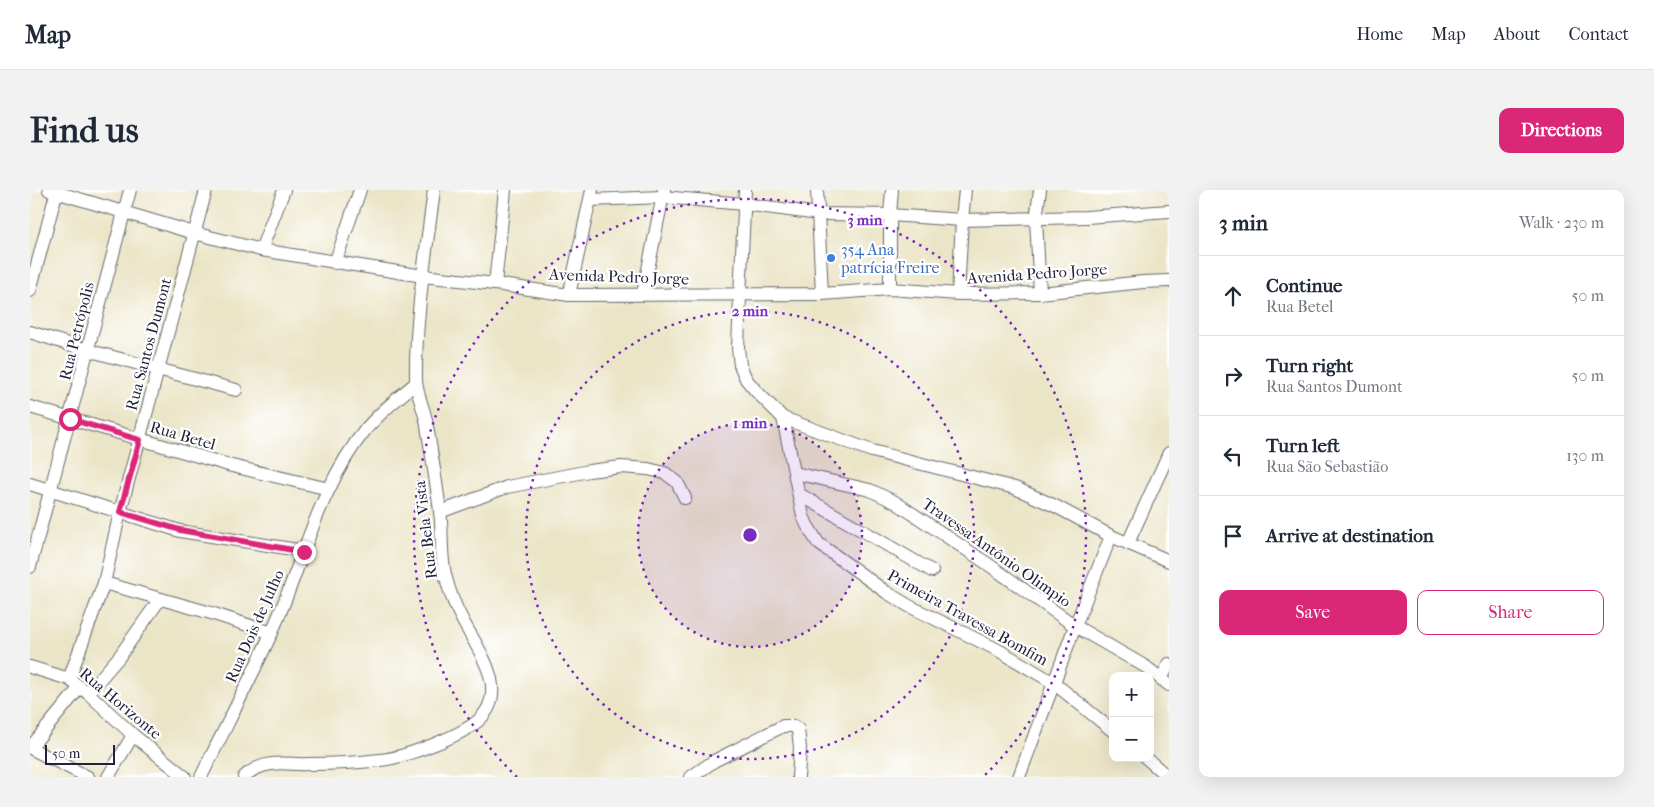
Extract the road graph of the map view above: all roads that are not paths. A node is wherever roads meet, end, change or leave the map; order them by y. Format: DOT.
graph roads {
  1 [pos="130,190"];
  2 [pos="206,190"];
  3 [pos="284,190"];
  4 [pos="360,190"];
  5 [pos="434,190"];
  6 [pos="505,190"];
  7 [pos="745,190"];
  8 [pos="817,190"];
  9 [pos="892,190"];
  10 [pos="965,190"];
  11 [pos="1040,190"];
  12 [pos="54,191"];
  13 [pos="663,194"];
  14 [pos="591,195"];
  15 [pos="744,204"];
  16 [pos="124,211"];
  17 [pos="1169,211"];
  18 [pos="819,214"];
  19 [pos="890,215"];
  20 [pos="1036,219"];
  21 [pos="962,220"];
  22 [pos="194,233"];
  23 [pos="261,250"];
  24 [pos="335,263"];
  25 [pos="423,276"];
  26 [pos="1169,281"];
  27 [pos="494,284"];
  28 [pos="890,289"];
  29 [pos="30,291"];
  30 [pos="1040,293"];
  31 [pos="643,294"];
  32 [pos="822,294"];
  33 [pos="958,294"];
  34 [pos="569,295"];
  35 [pos="740,296"];
  36 [pos="30,332"];
  37 [pos="87,350"];
  38 [pos="159,370"];
  39 [pos="416,384"];
  40 [pos="236,390"];
  41 [pos="30,407"];
  42 [pos="783,418"];
  43 [pos="70,419"];
  44 [pos="140,440"];
  45 [pos="1169,454"];
  46 [pos="795,473"];
  47 [pos="30,484"];
  48 [pos="329,489"];
  49 [pos="51,490"];
  50 [pos="799,494"];
  51 [pos="685,498"];
  52 [pos="120,512"];
  53 [pos="440,512"];
  54 [pos="1111,536"];
  55 [pos="1128,543"];
  56 [pos="304,552"];
  57 [pos="1169,561"];
  58 [pos="30,567"];
  59 [pos="932,571"];
  60 [pos="104,582"];
  61 [pos="160,599"];
  62 [pos="1075,626"];
  63 [pos="272,633"];
  64 [pos="1169,664"];
  65 [pos="30,666"];
  66 [pos="69,678"];
  67 [pos="1165,682"];
  68 [pos="1054,683"];
  69 [pos="84,690"];
  70 [pos="1109,728"];
  71 [pos="133,735"];
  72 [pos="30,748"];
  73 [pos="1151,762"];
  74 [pos="88,777"];
  75 [pos="108,777"];
  76 [pos="185,777"];
  77 [pos="201,777"];
  78 [pos="244,777"];
  79 [pos="691,777"];
  80 [pos="798,777"];
  81 [pos="1019,777"];
  82 [pos="1168,777"];
  1 -- 16 [label="street, Rua Petrópolis"];
  2 -- 22 [label="street, Rua Santos Dumont"];
  3 -- 23 [label="street"];
  4 -- 24 [label="street"];
  5 -- 25 [label="street"];
  6 -- 27 [label="street"];
  7 -- 15 [label="street"];
  8 -- 18 [label="street"];
  9 -- 19 [label="street"];
  10 -- 21 [label="street"];
  11 -- 20 [label="street"];
  12 -- 16 [label="street, Avenida Pedro Jorge"];
  12 -- 29 [label="street"];
  13 -- 14 [label="street"];
  13 -- 15 [label="street"];
  13 -- 31 [label="street"];
  14 -- 34 [label="street"];
  15 -- 18 [label="street"];
  15 -- 35 [label="street"];
  16 -- 22 [label="street, Avenida Pedro Jorge"];
  16 -- 37 [label="street, Rua Petrópolis"];
  17 -- 20 [label="street"];
  18 -- 19 [label="street"];
  18 -- 32 [label="street"];
  19 -- 21 [label="street"];
  19 -- 28 [label="street"];
  20 -- 21 [label="street"];
  20 -- 30 [label="street"];
  21 -- 33 [label="street"];
  22 -- 23 [label="street, Avenida Pedro Jorge"];
  22 -- 38 [label="street, Rua Santos Dumont"];
  23 -- 24 [label="street, Avenida Pedro Jorge"];
  24 -- 25 [label="street, Avenida Pedro Jorge"];
  25 -- 27 [label="street, Avenida Pedro Jorge"];
  25 -- 39 [label="street"];
  26 -- 30 [label="street, Avenida Pedro Jorge"];
  27 -- 34 [label="street, Avenida Pedro Jorge"];
  28 -- 32 [label="street, Avenida Pedro Jorge"];
  28 -- 33 [label="street, Avenida Pedro Jorge"];
  30 -- 33 [label="street, Avenida Pedro Jorge"];
  31 -- 34 [label="street, Avenida Pedro Jorge"];
  31 -- 35 [label="street, Avenida Pedro Jorge"];
  32 -- 35 [label="street, Avenida Pedro Jorge"];
  35 -- 42 [label="street"];
  36 -- 37 [label="street"];
  37 -- 38 [label="street"];
  37 -- 43 [label="street, Rua Petrópolis"];
  38 -- 40 [label="street"];
  38 -- 44 [label="street, Rua Santos Dumont"];
  39 -- 48 [label="street, Rua Dois de Julho"];
  39 -- 53 [label="street, Rua Bela Vista"];
  41 -- 43 [label="street, Rua Betel"];
  42 -- 46 [label="street, Primeira Travessa Bomfim"];
  42 -- 54 [label="street"];
  43 -- 44 [label="street, Rua Betel"];
  43 -- 49 [label="street, Rua Petrópolis"];
  44 -- 48 [label="street, Rua Betel"];
  44 -- 52 [label="street, Rua Santos Dumont"];
  45 -- 55 [label="street"];
  46 -- 50 [label="street, Primeira Travessa Bomfim"];
  46 -- 62 [label="street, Travessa Antônio Olimpio"];
  47 -- 49 [label="street"];
  48 -- 56 [label="street, Rua Dois de Julho"];
  49 -- 52 [label="street"];
  49 -- 58 [label="street, Rua Petrópolis"];
  50 -- 59 [label="street"];
  50 -- 68 [label="street, Primeira Travessa Bomfim"];
  51 -- 53 [label="street"];
  52 -- 56 [label="street"];
  52 -- 60 [label="street, Rua Santos Dumont"];
  53 -- 78 [label="street, Rua Bela Vista"];
  54 -- 55 [label="street"];
  54 -- 62 [label="street"];
  55 -- 57 [label="street"];
  56 -- 63 [label="street, Rua Dois de Julho"];
  60 -- 61 [label="street"];
  60 -- 66 [label="street, Rua Santos Dumont"];
  61 -- 63 [label="street"];
  61 -- 69 [label="street"];
  62 -- 67 [label="street, Travessa Antônio Olimpio"];
  62 -- 68 [label="street"];
  63 -- 77 [label="street, Rua Dois de Julho"];
  64 -- 67 [label="street"];
  65 -- 66 [label="street, Rua Horizonte"];
  66 -- 69 [label="street, Rua Horizonte"];
  68 -- 70 [label="street, Primeira Travessa Bomfim"];
  68 -- 81 [label="street"];
  69 -- 71 [label="street, Rua Horizonte"];
  69 -- 72 [label="street"];
  71 -- 75 [label="street"];
  71 -- 76 [label="street, Rua Horizonte"];
  72 -- 74 [label="street"];
  73 -- 82 [label="street"];
  79 -- 80 [label="street"];
}
